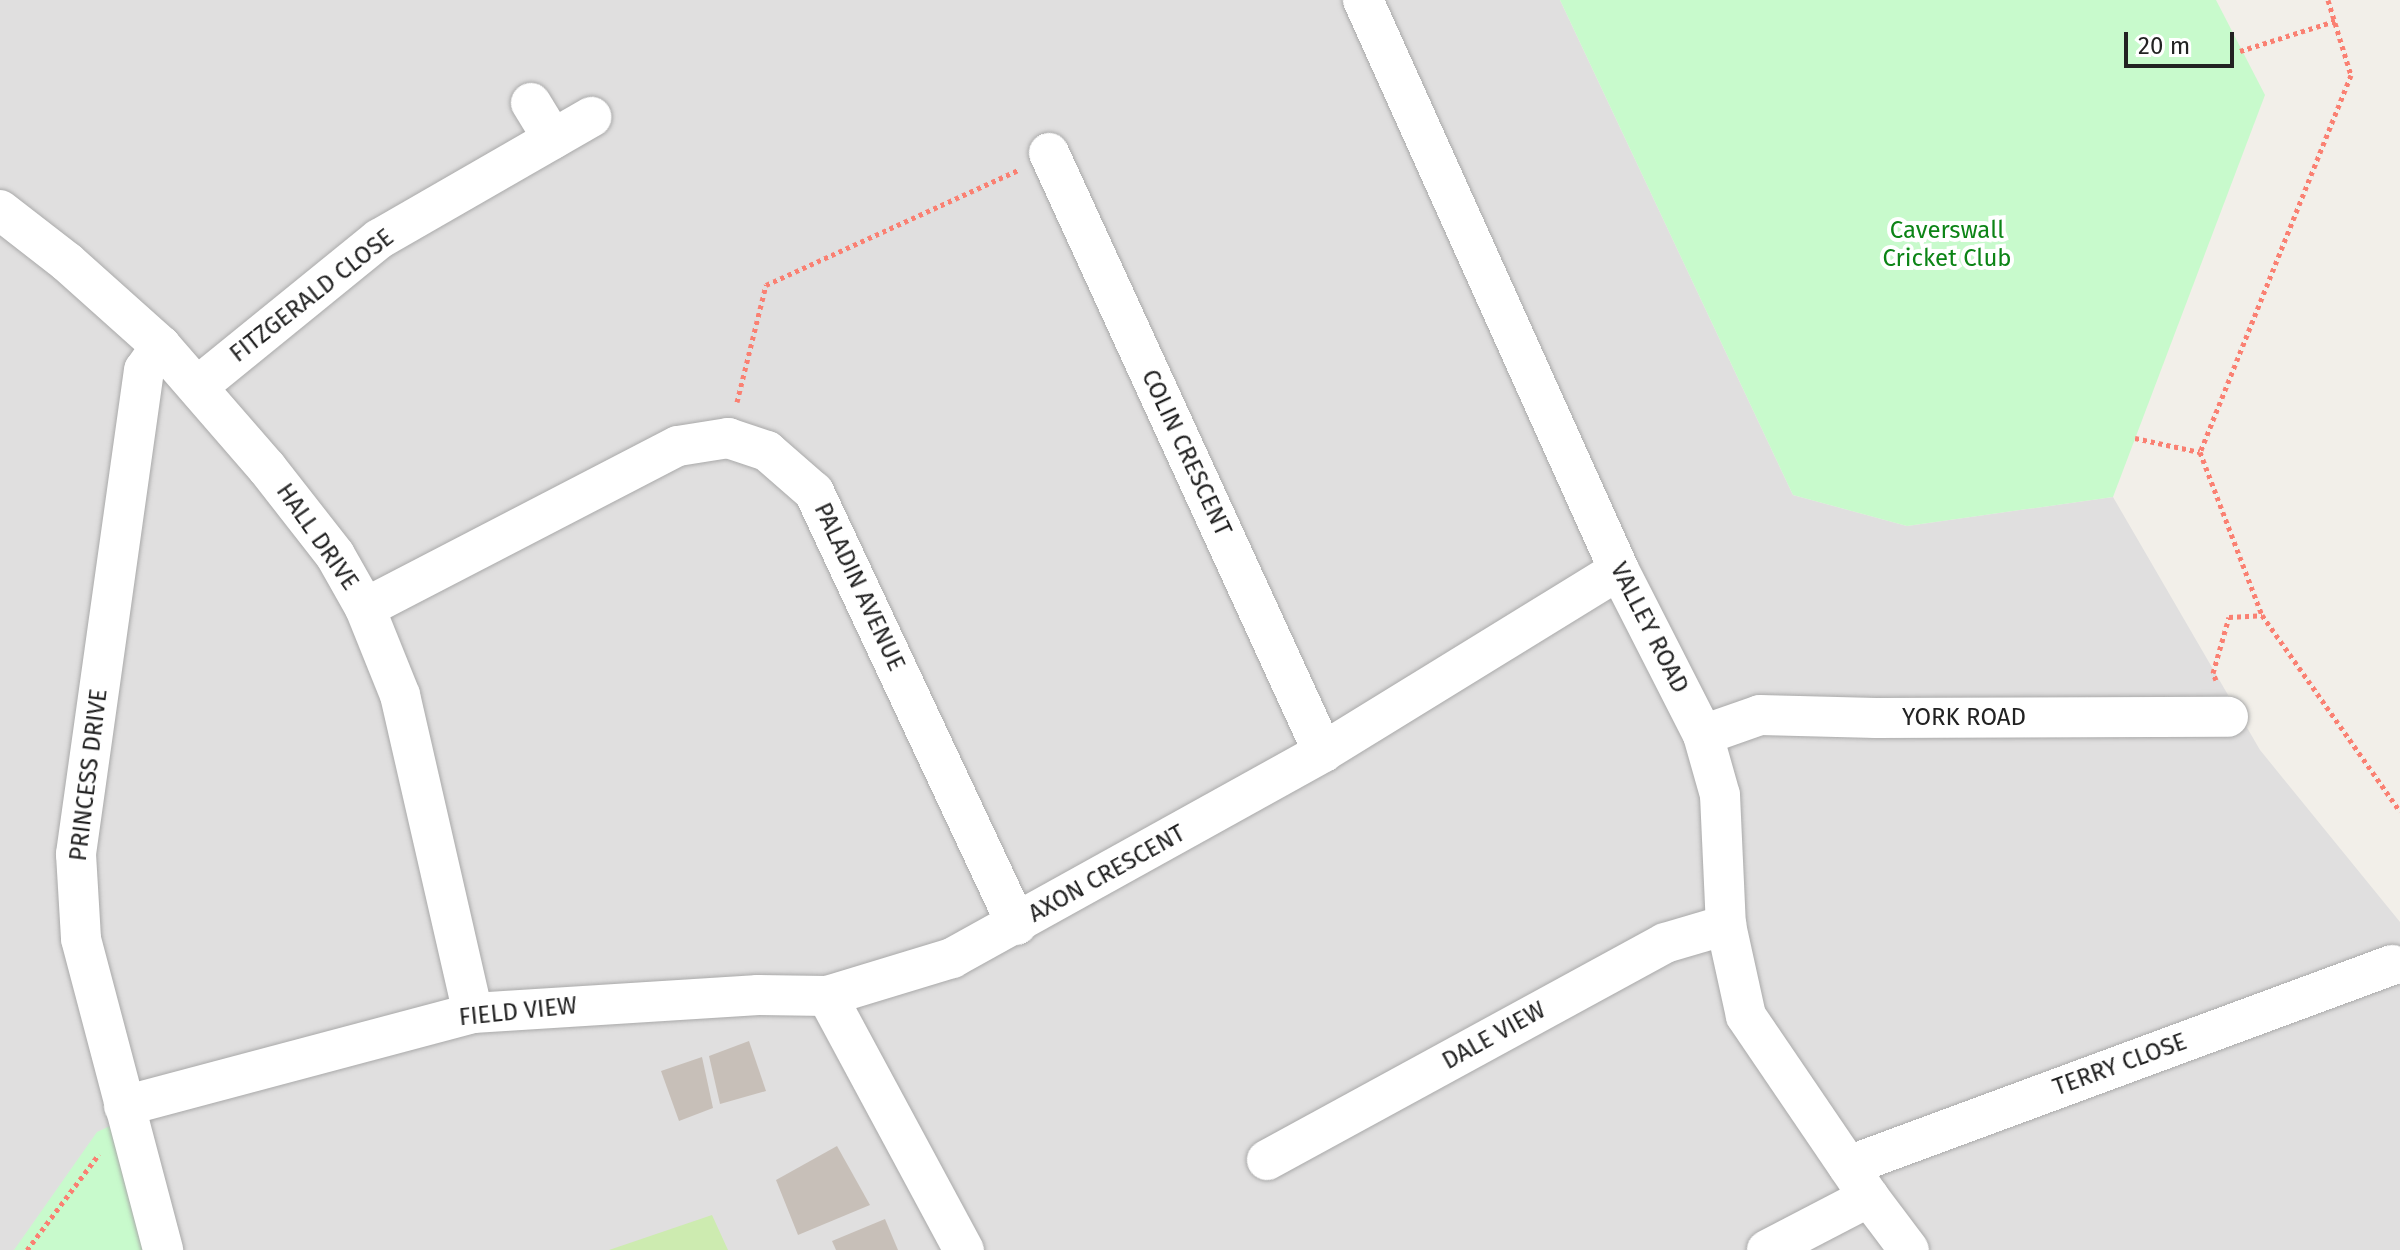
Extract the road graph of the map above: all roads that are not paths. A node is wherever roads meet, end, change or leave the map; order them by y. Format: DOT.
graph roads {
  1 [pos="1363,0"];
  2 [pos="531,103"];
  3 [pos="591,117"];
  4 [pos="553,139"];
  5 [pos="1049,153"];
  6 [pos="0,210"];
  7 [pos="161,346"];
  8 [pos="198,386"];
  9 [pos="1619,570"];
  10 [pos="365,608"];
  11 [pos="2228,717"];
  12 [pos="1703,735"];
  13 [pos="1323,752"];
  14 [pos="1017,925"];
  15 [pos="1726,925"];
  16 [pos="2392,965"];
  17 [pos="827,996"];
  18 [pos="473,1013"];
  19 [pos="126,1112"];
  20 [pos="1267,1160"];
  21 [pos="1858,1182"];
  22 [pos="163,1250"];
  23 [pos="964,1250"];
  24 [pos="1767,1250"];
  25 [pos="1909,1250"];
  1 -- 9 [label="street, VALLEY ROAD"];
  2 -- 4 [label="street"];
  3 -- 4 [label="street, FITZGERALD CLOSE"];
  4 -- 8 [label="street, FITZGERALD CLOSE"];
  5 -- 13 [label="street, COLIN CRESCENT"];
  6 -- 7 [label="street, HALL DRIVE"];
  7 -- 8 [label="street, HALL DRIVE"];
  7 -- 19 [label="street, PRINCESS DRIVE"];
  8 -- 10 [label="street, HALL DRIVE"];
  9 -- 12 [label="street, VALLEY ROAD"];
  9 -- 13 [label="street, AXON CRESCENT"];
  10 -- 14 [label="street, PALADIN AVENUE"];
  10 -- 18 [label="street, HALL DRIVE"];
  11 -- 12 [label="street, YORK ROAD"];
  12 -- 15 [label="street, VALLEY ROAD"];
  13 -- 14 [label="street, AXON CRESCENT"];
  14 -- 17 [label="street, AXON CRESCENT"];
  15 -- 20 [label="street, DALE VIEW"];
  15 -- 21 [label="street, VALLEY ROAD"];
  16 -- 21 [label="street, TERRY CLOSE"];
  17 -- 18 [label="street, FIELD VIEW"];
  17 -- 23 [label="street"];
  18 -- 19 [label="street, FIELD VIEW"];
  19 -- 22 [label="street, PRINCESS DRIVE"];
  21 -- 24 [label="street, TERRY CLOSE"];
  21 -- 25 [label="street, VALLEY ROAD"];
}
